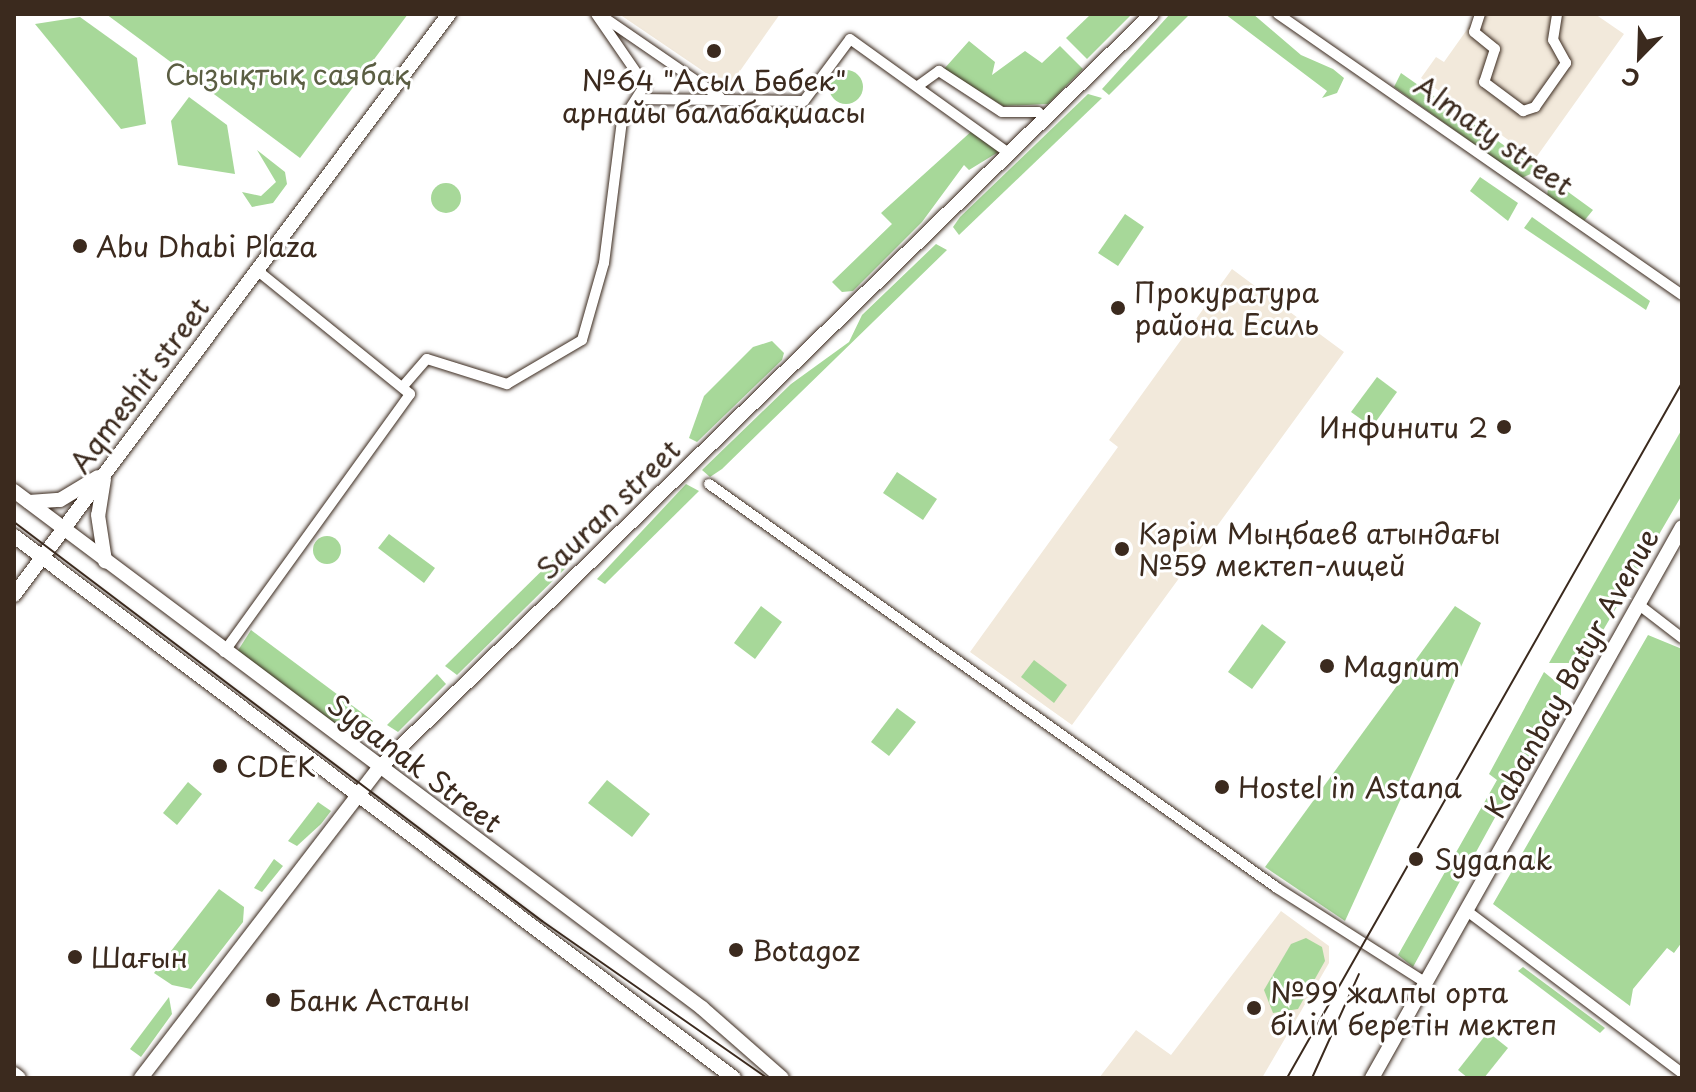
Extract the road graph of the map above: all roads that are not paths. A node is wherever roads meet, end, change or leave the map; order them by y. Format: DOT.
graph roads {
  1 [pos="449,14"];
  2 [pos="598,14"];
  3 [pos="1152,14"];
  4 [pos="1278,14"];
  5 [pos="1480,14"];
  6 [pos="1557,14"];
  7 [pos="918,86"];
  8 [pos="720,97"];
  9 [pos="637,99"];
  10 [pos="1046,120"];
  11 [pos="1010,154"];
  12 [pos="257,270"];
  13 [pos="1682,295"];
  14 [pos="405,384"];
  15 [pos="106,473"];
  16 [pos="709,484"];
  17 [pos="14,491"];
  18 [pos="29,502"];
  19 [pos="1682,527"];
  20 [pos="63,530"];
  21 [pos="14,536"];
  22 [pos="42,558"];
  23 [pos="105,561"];
  24 [pos="14,595"];
  25 [pos="1638,604"];
  26 [pos="1682,638"];
  27 [pos="224,652"];
  28 [pos="380,767"];
  29 [pos="358,793"];
  30 [pos="1467,911"];
  31 [pos="1458,928"];
  32 [pos="1426,983"];
  33 [pos="1682,1073"];
  34 [pos="14,1074"];
  35 [pos="19,1078"];
  36 [pos="141,1078"];
  37 [pos="734,1078"];
  38 [pos="782,1078"];
  39 [pos="1372,1078"];
  40 [pos="1380,1078"];
  1 -- 12 [label="main road, Aqmeshit street"];
  2 -- 8 [label="street"];
  2 -- 9 [label="street"];
  3 -- 10 [label="main road, Sauran street"];
  4 -- 13 [label="street, Almaty street"];
  5 -- 6 [label="street"];
  7 -- 8 [label="street"];
  7 -- 10 [label="street"];
  7 -- 11 [label="street"];
  8 -- 9 [label="street"];
  9 -- 14 [label="street"];
  10 -- 11 [label="main road, Sauran street"];
  11 -- 28 [label="main road, Sauran street"];
  12 -- 14 [label="street"];
  12 -- 15 [label="main road, Aqmeshit street"];
  14 -- 27 [label="street"];
  15 -- 18 [label="main road"];
  15 -- 20 [label="main road, Aqmeshit street"];
  15 -- 23 [label="main road"];
  16 -- 32 [label="street"];
  17 -- 18 [label="main road, Syganak Street"];
  18 -- 20 [label="main road, Syganak Street"];
  19 -- 25 [label="main road, Kabanbay Batyr Avenue"];
  20 -- 22 [label="main road, Aqmeshit street"];
  20 -- 23 [label="main road, Syganak Street"];
  21 -- 22 [label="main road, Syganak Street"];
  22 -- 24 [label="main road, Aqmeshit street"];
  22 -- 29 [label="main road, Syganak Street"];
  23 -- 27 [label="main road, Syganak Street"];
  25 -- 26 [label="street"];
  25 -- 30 [label="main road, Kabanbay Batyr Avenue"];
  27 -- 28 [label="main road, Syganak Street"];
  28 -- 29 [label="main road, Sauran street"];
  28 -- 38 [label="main road, Syganak Street"];
  29 -- 36 [label="main road, Sauran street"];
  29 -- 37 [label="main road, Syganak Street"];
  30 -- 31 [label="main road, Kabanbay Batyr Avenue"];
  30 -- 33 [label="street"];
  31 -- 32 [label="main road, Kabanbay Batyr Avenue"];
  31 -- 40 [label="main road, Kabanbay Batyr Avenue"];
  32 -- 39 [label="main road, Kabanbay Batyr Avenue"];
  34 -- 35 [label="main road"];
}
